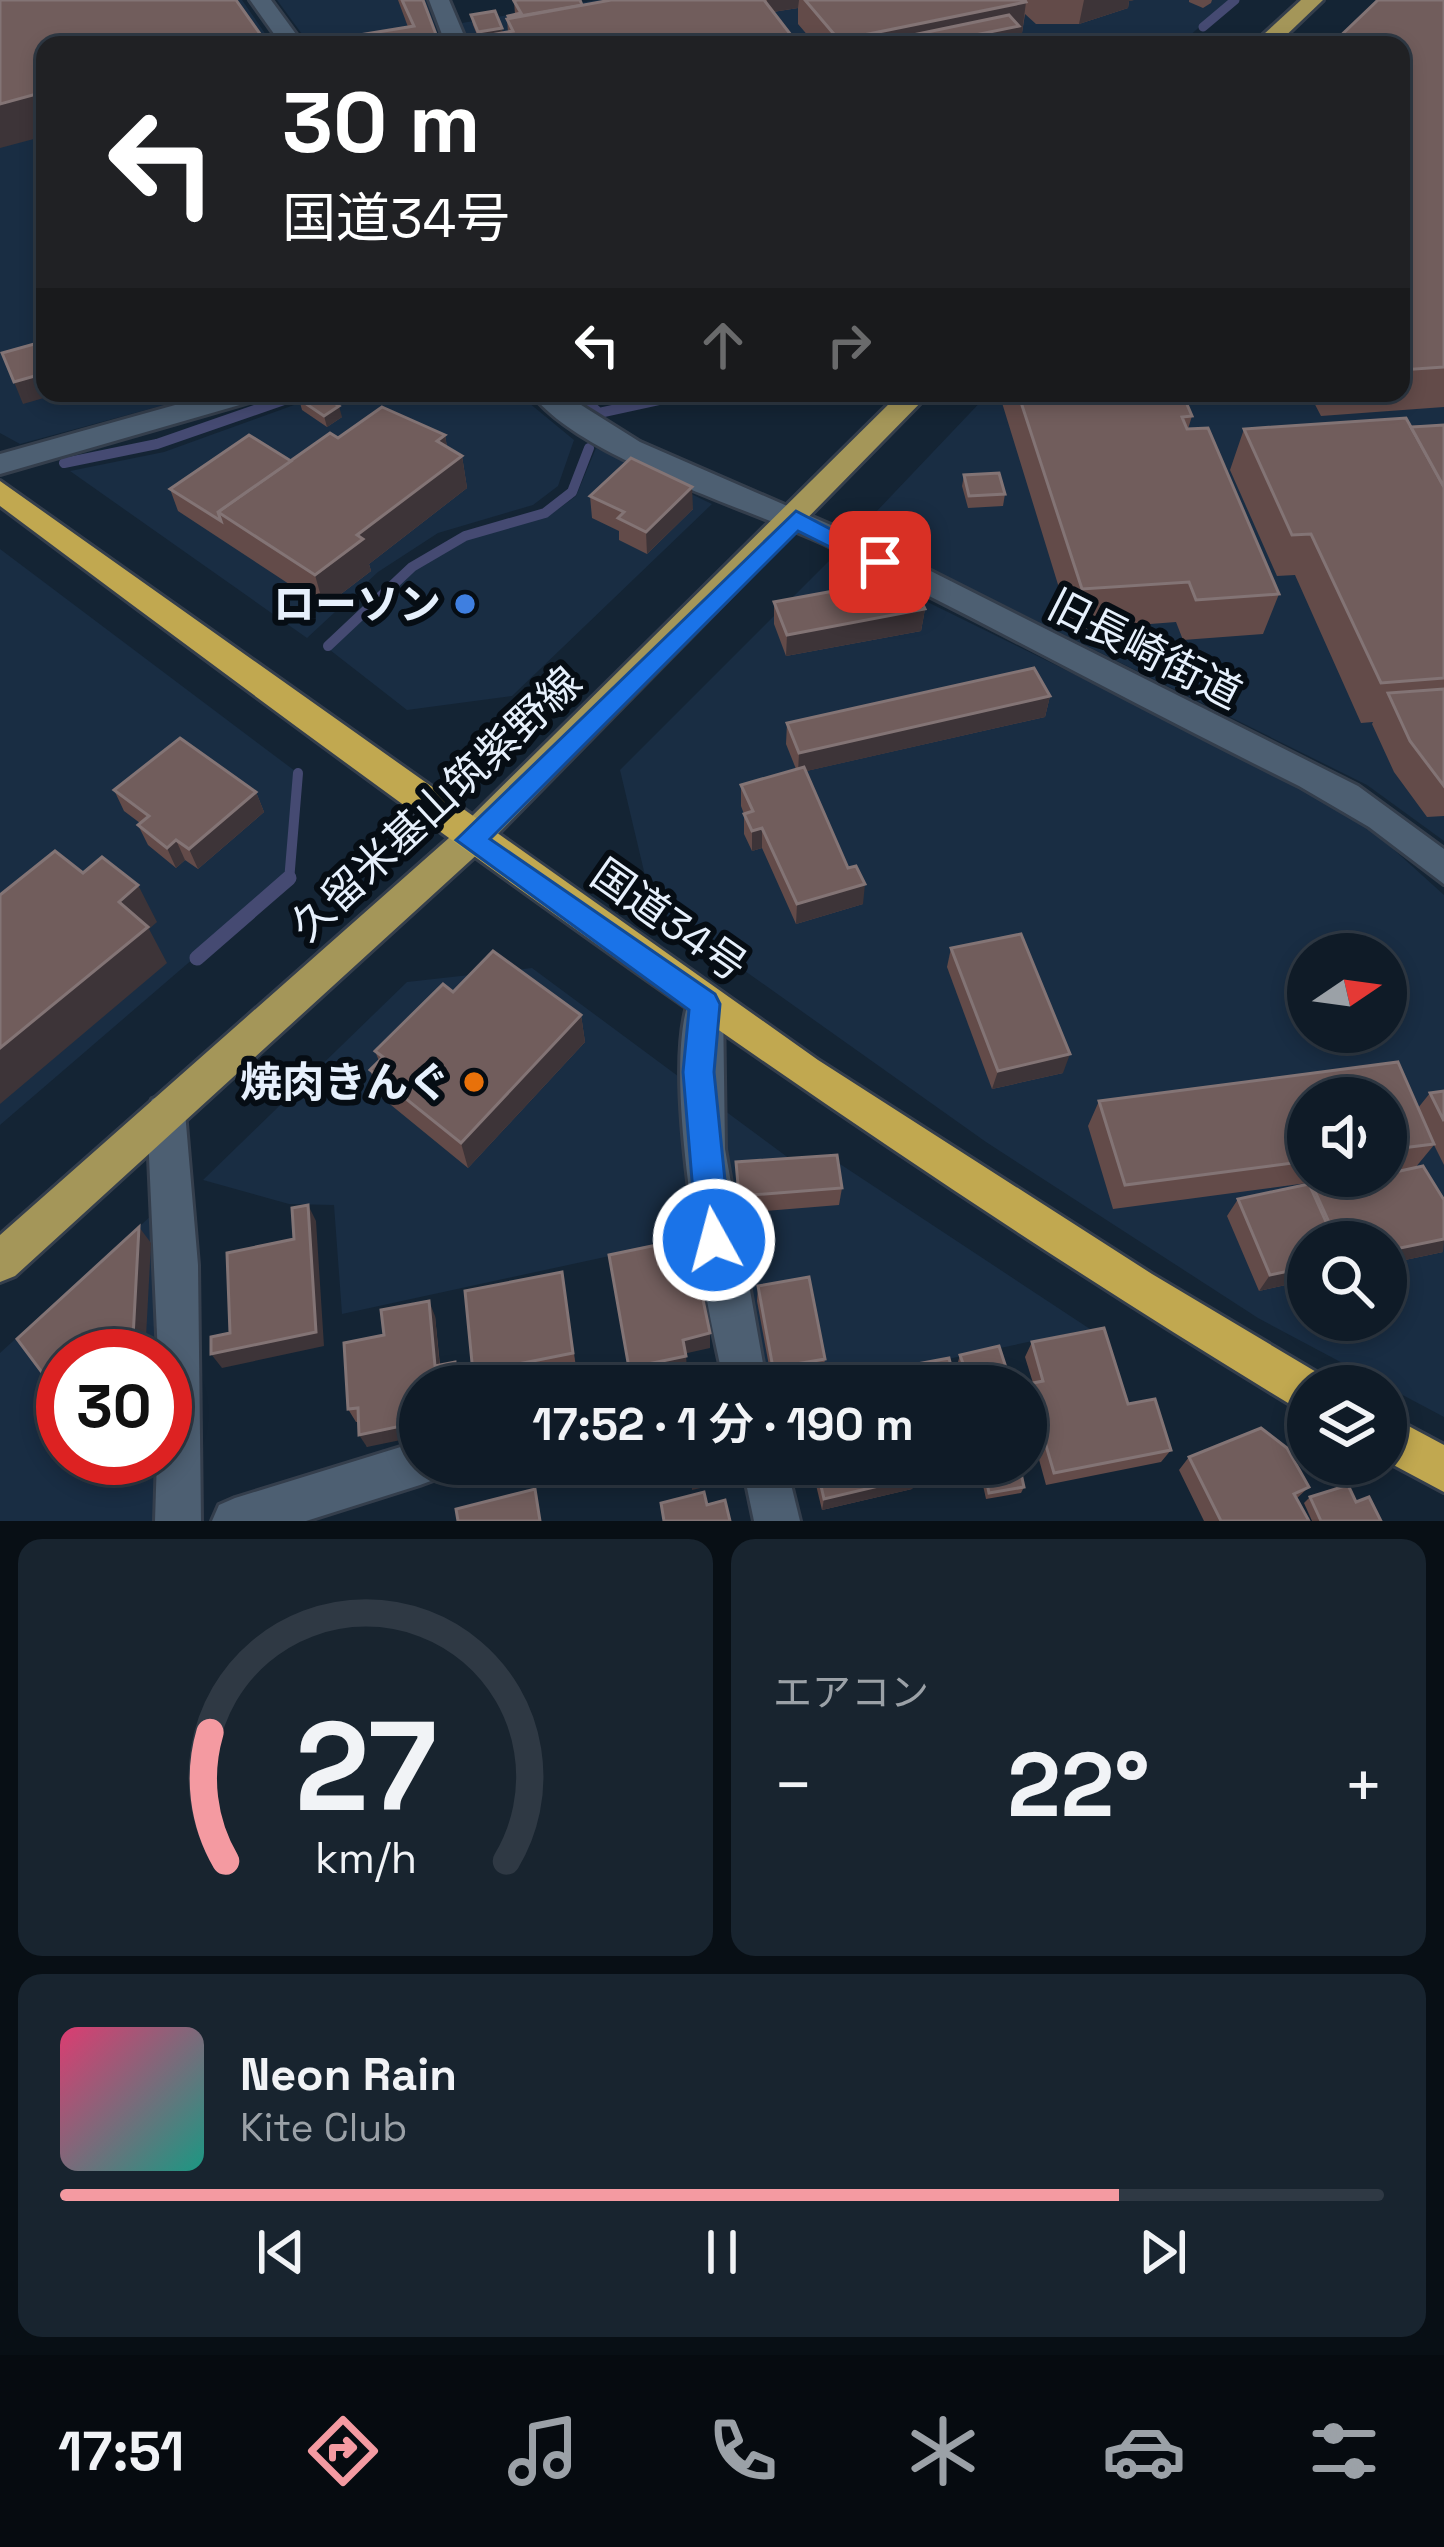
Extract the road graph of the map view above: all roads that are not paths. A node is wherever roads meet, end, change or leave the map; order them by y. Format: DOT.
graph roads {
  1 [pos="260,0"];
  2 [pos="439,0"];
  3 [pos="1313,0"];
  4 [pos="286,36"];
  5 [pos="453,36"];
  6 [pos="1273,36"];
  7 [pos="218,402"];
  8 [pos="554,402"];
  9 [pos="907,402"];
  10 [pos="0,464"];
  11 [pos="0,491"];
  12 [pos="796,519"];
  13 [pos="470,840"];
  14 [pos="1444,870"];
  15 [pos="704,1004"];
  16 [pos="166,1112"];
  17 [pos="0,1262"];
  18 [pos="740,1365"];
  19 [pos="1287,1379"];
  20 [pos="1407,1448"];
  21 [pos="399,1470"];
  22 [pos="1444,1470"];
  23 [pos="769,1485"];
  24 [pos="178,1521"];
  25 [pos="235,1521"];
  26 [pos="777,1521"];
  1 -- 4 [label="street"];
  2 -- 5 [label="street"];
  3 -- 6 [label="main road"];
  7 -- 10 [label="street"];
  8 -- 12 [label="street, 旧長崎街道"];
  9 -- 12 [label="main road, 久留米基山筑紫野線"];
  11 -- 13 [label="highway, 国道34号"];
  12 -- 13 [label="main road, 久留米基山筑紫野線"];
  12 -- 14 [label="street, 旧長崎街道"];
  13 -- 15 [label="highway, 国道34号"];
  13 -- 16 [label="main road, 久留米基山筑紫野線"];
  15 -- 18 [label="street"];
  15 -- 19 [label="highway, 国道34号"];
  16 -- 17 [label="main road, 久留米基山筑紫野線"];
  16 -- 24 [label="street"];
  20 -- 22 [label="highway"];
  21 -- 25 [label="street"];
  23 -- 26 [label="street"];
}
